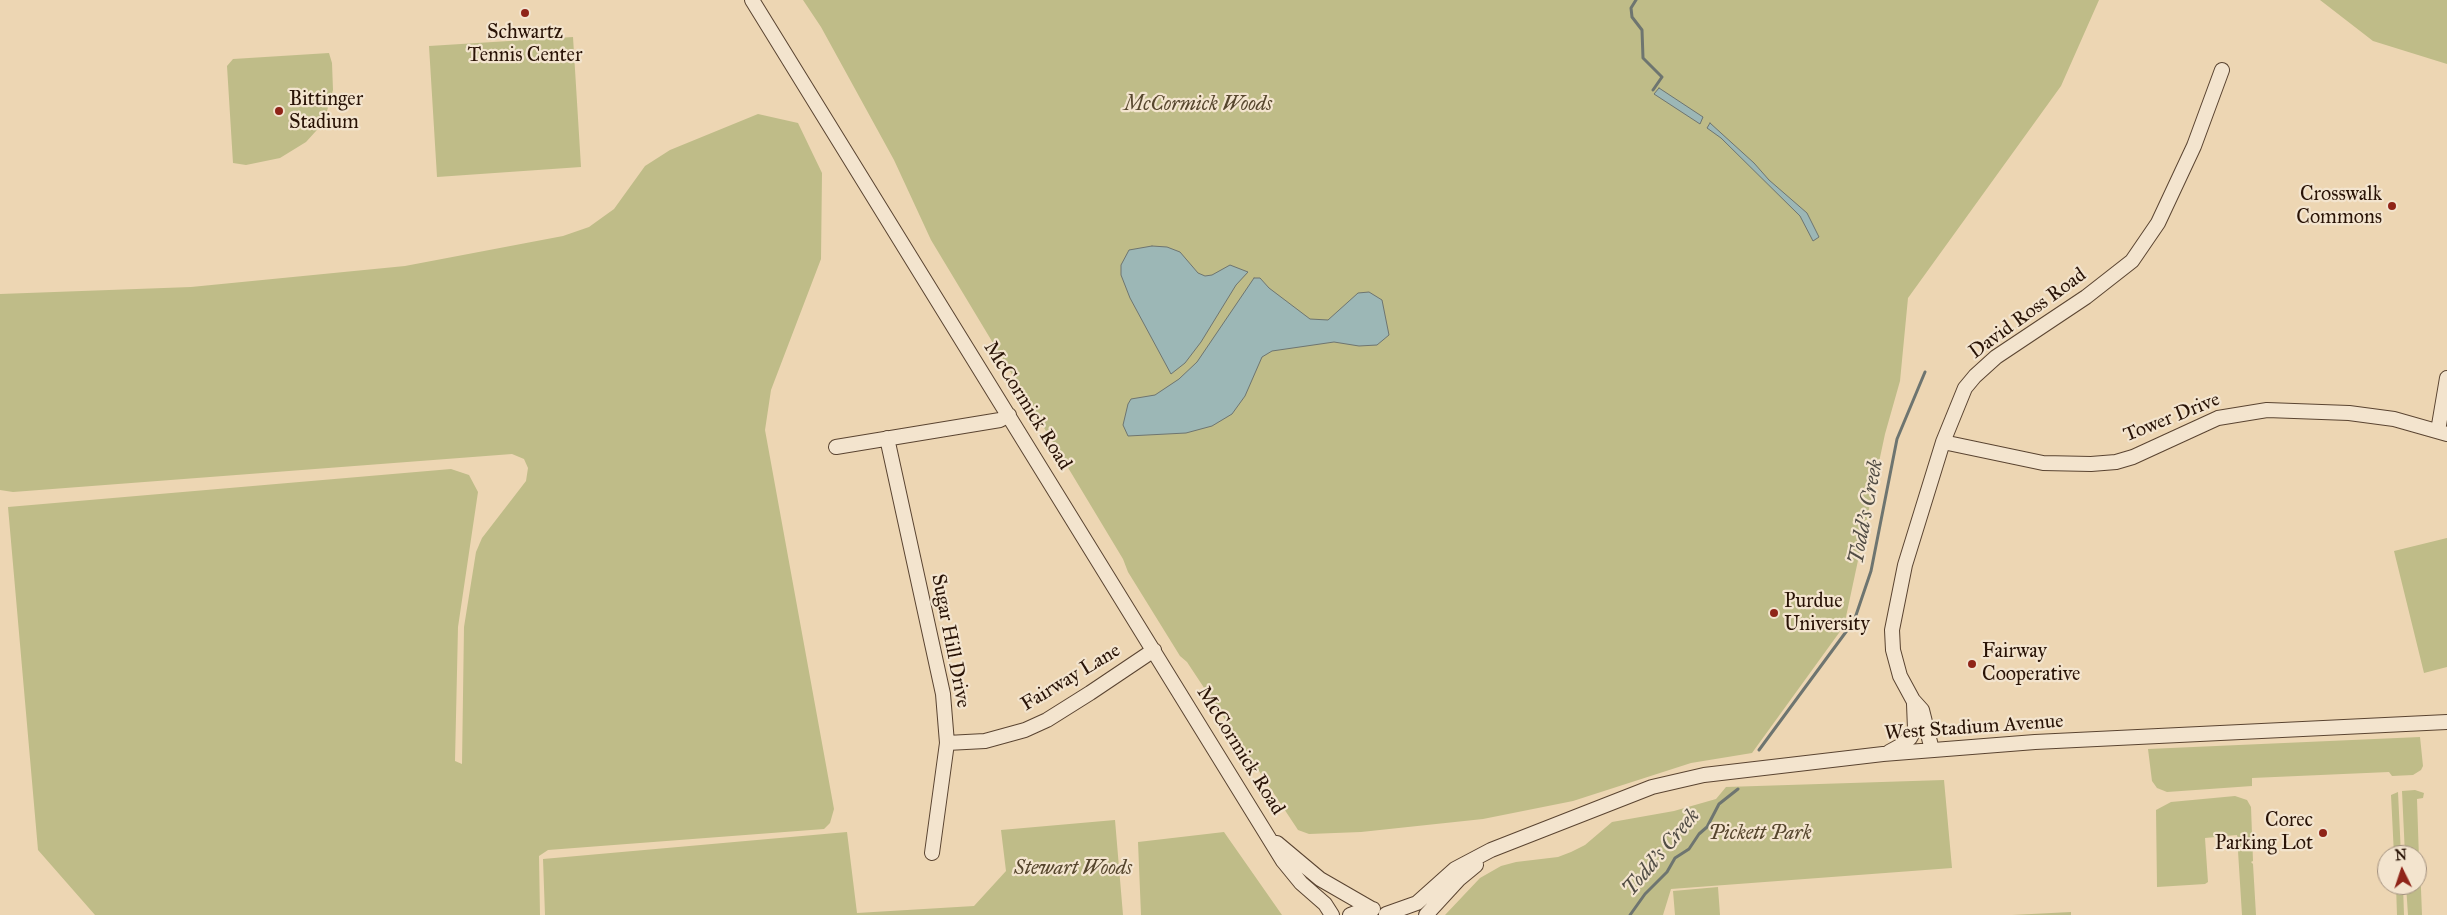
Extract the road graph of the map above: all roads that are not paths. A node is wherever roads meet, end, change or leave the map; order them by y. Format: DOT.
graph roads {
  1 [pos="752,0"];
  2 [pos="2222,70"];
  3 [pos="2447,378"];
  4 [pos="1009,415"];
  5 [pos="2443,432"];
  6 [pos="887,438"];
  7 [pos="1943,442"];
  8 [pos="836,447"];
  9 [pos="1154,650"];
  10 [pos="1913,700"];
  11 [pos="2447,722"];
  12 [pos="947,743"];
  13 [pos="1932,750"];
  14 [pos="1883,754"];
  15 [pos="1267,834"];
  16 [pos="1517,841"];
  17 [pos="932,853"];
  18 [pos="1372,909"];
  19 [pos="1387,914"];
  20 [pos="1332,915"];
  21 [pos="1350,915"];
  22 [pos="1426,915"];
  1 -- 4 [label="street, McCormick Road"];
  2 -- 7 [label="street, David Ross Road"];
  3 -- 5 [label="street"];
  4 -- 6 [label="street"];
  4 -- 9 [label="street, McCormick Road"];
  5 -- 7 [label="street, Tower Drive"];
  6 -- 8 [label="street"];
  6 -- 12 [label="street, Sugar Hill Drive"];
  7 -- 10 [label="street, David Ross Road"];
  9 -- 12 [label="street, Fairway Lane"];
  9 -- 15 [label="street, McCormick Road"];
  10 -- 13 [label="street, David Ross Road"];
  10 -- 14 [label="street"];
  11 -- 13 [label="street, West Stadium Avenue"];
  12 -- 17 [label="street, Sugar Hill Drive"];
  13 -- 14 [label="street, West Stadium Avenue"];
  14 -- 16 [label="street, West Stadium Avenue"];
  15 -- 18 [label="street, McCormick Road"];
  15 -- 20 [label="street, McCormick Road"];
  16 -- 19 [label="street, West Stadium Avenue"];
  16 -- 22 [label="street, West Stadium Avenue"];
  18 -- 19 [label="street, McCormick Road"];
  18 -- 21 [label="street"];
}
